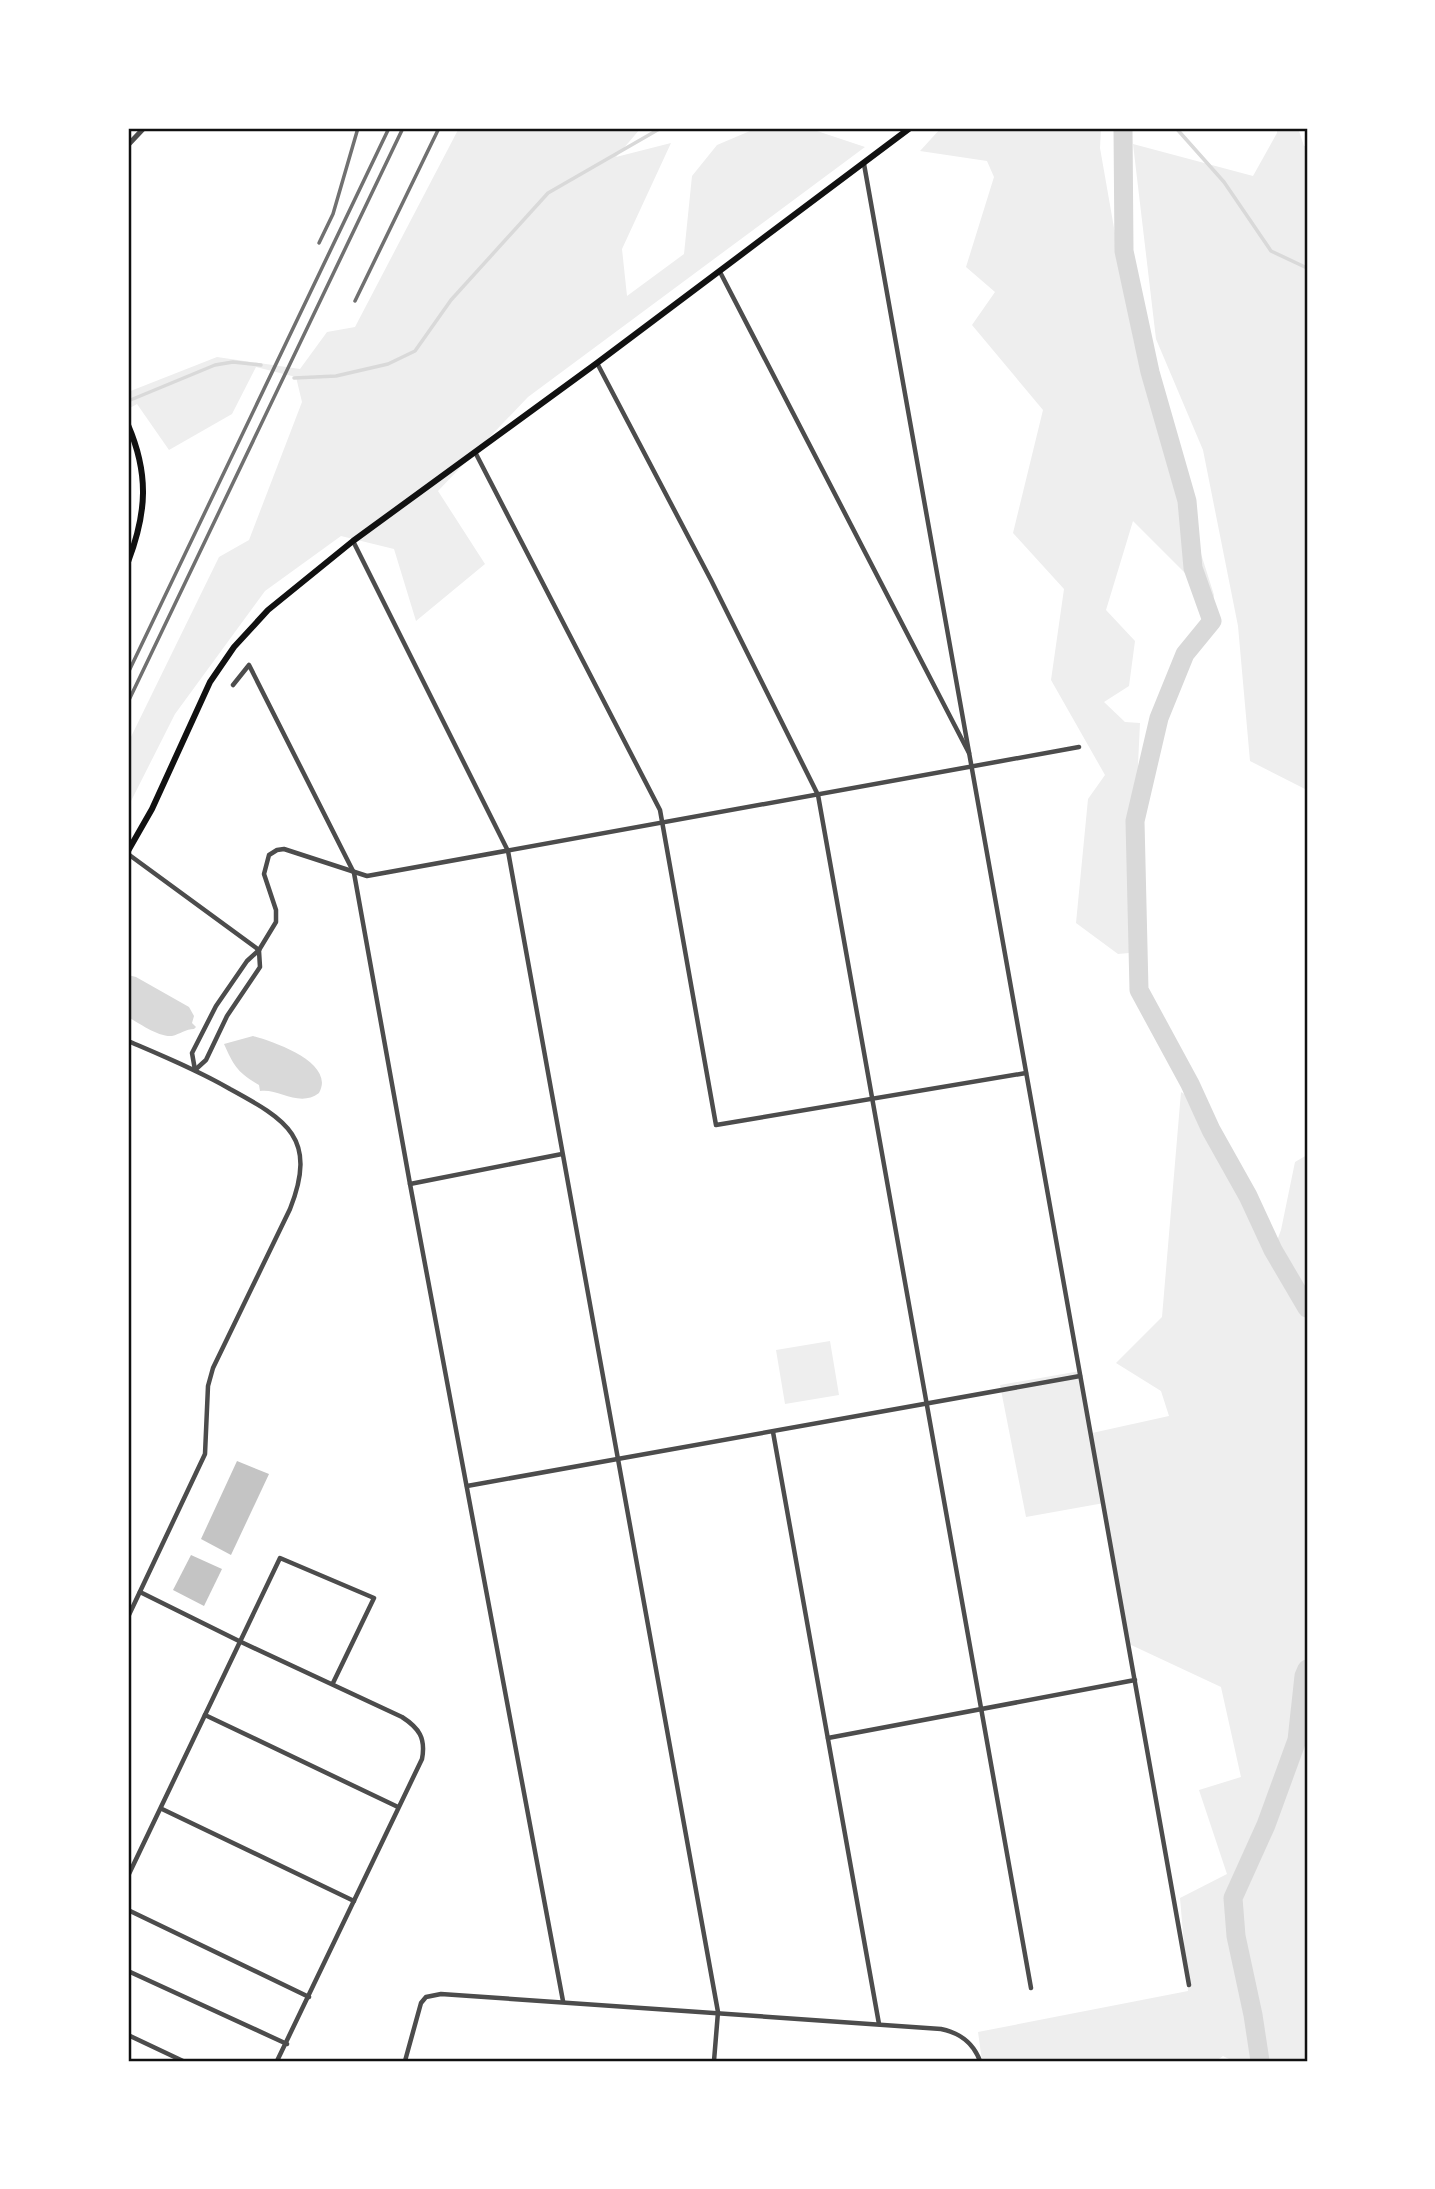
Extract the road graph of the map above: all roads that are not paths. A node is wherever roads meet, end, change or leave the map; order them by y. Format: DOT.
graph roads {
  1 [pos="144,128"];
  2 [pos="910,128"];
  3 [pos="128,145"];
  4 [pos="864,164"];
  5 [pos="720,272"];
  6 [pos="597,363"];
  7 [pos="128,425"];
  8 [pos="475,451"];
  9 [pos="353,541"];
  10 [pos="128,562"];
  11 [pos="233,685"];
  12 [pos="1079,747"];
  13 [pos="971,757"];
  14 [pos="973,766"];
  15 [pos="818,795"];
  16 [pos="664,823"];
  17 [pos="508,851"];
  18 [pos="128,852"];
  19 [pos="354,873"];
  20 [pos="259,950"];
  21 [pos="128,1041"];
  22 [pos="195,1070"];
  23 [pos="1026,1073"];
  24 [pos="872,1099"];
  25 [pos="562,1154"];
  26 [pos="410,1184"];
  27 [pos="1080,1376"];
  28 [pos="926,1404"];
  29 [pos="773,1432"];
  30 [pos="618,1459"];
  31 [pos="467,1486"];
  32 [pos="140,1592"];
  33 [pos="128,1617"];
  34 [pos="239,1641"];
  35 [pos="1135,1680"];
  36 [pos="333,1683"];
  37 [pos="981,1709"];
  38 [pos="205,1715"];
  39 [pos="828,1738"];
  40 [pos="398,1807"];
  41 [pos="162,1809"];
  42 [pos="128,1876"];
  43 [pos="354,1901"];
  44 [pos="128,1910"];
  45 [pos="128,1971"];
  46 [pos="1189,1985"];
  47 [pos="1031,1988"];
  48 [pos="309,1997"];
  49 [pos="564,2001"];
  50 [pos="718,2012"];
  51 [pos="879,2024"];
  52 [pos="128,2035"];
  53 [pos="287,2044"];
  54 [pos="183,2061"];
  55 [pos="277,2061"];
  56 [pos="405,2061"];
  57 [pos="714,2061"];
  58 [pos="980,2061"];
  1 -- 3 [label="street"];
  2 -- 4 [label="main road"];
  4 -- 5 [label="main road"];
  4 -- 13 [label="street"];
  5 -- 6 [label="main road"];
  5 -- 13 [label="street"];
  6 -- 8 [label="main road"];
  6 -- 15 [label="street"];
  7 -- 10 [label="main road"];
  8 -- 9 [label="main road"];
  8 -- 16 [label="street"];
  9 -- 17 [label="street"];
  9 -- 18 [label="main road"];
  11 -- 19 [label="street"];
  12 -- 14 [label="street"];
  13 -- 14 [label="street"];
  14 -- 15 [label="street"];
  14 -- 23 [label="street"];
  15 -- 16 [label="street"];
  15 -- 24 [label="street"];
  16 -- 17 [label="street"];
  16 -- 24 [label="street"];
  17 -- 19 [label="street"];
  17 -- 25 [label="street"];
  18 -- 20 [label="street"];
  19 -- 20 [label="street"];
  19 -- 26 [label="street"];
  20 -- 22 [label="street"];
  20 -- 22 [label="street"];
  21 -- 22 [label="street"];
  22 -- 32 [label="street"];
  23 -- 24 [label="street"];
  23 -- 27 [label="street"];
  24 -- 28 [label="street"];
  25 -- 26 [label="street"];
  25 -- 30 [label="street"];
  26 -- 31 [label="street"];
  27 -- 28 [label="street"];
  27 -- 35 [label="street"];
  28 -- 29 [label="street"];
  28 -- 37 [label="street"];
  29 -- 30 [label="street"];
  29 -- 39 [label="street"];
  30 -- 31 [label="street"];
  30 -- 50 [label="street"];
  31 -- 49 [label="street"];
  32 -- 33 [label="street"];
  32 -- 34 [label="street"];
  34 -- 36 [label="street"];
  34 -- 36 [label="street"];
  34 -- 38 [label="street"];
  35 -- 37 [label="street"];
  35 -- 46 [label="street"];
  36 -- 40 [label="street"];
  37 -- 39 [label="street"];
  37 -- 47 [label="street"];
  38 -- 40 [label="street"];
  38 -- 41 [label="street"];
  39 -- 51 [label="street"];
  40 -- 43 [label="street"];
  41 -- 42 [label="street"];
  41 -- 43 [label="street"];
  43 -- 48 [label="street"];
  44 -- 48 [label="street"];
  45 -- 53 [label="street"];
  48 -- 53 [label="street"];
  49 -- 50 [label="street"];
  49 -- 56 [label="street"];
  50 -- 51 [label="street"];
  50 -- 57 [label="street"];
  51 -- 58 [label="street"];
  52 -- 54 [label="street"];
  53 -- 55 [label="street"];
}
